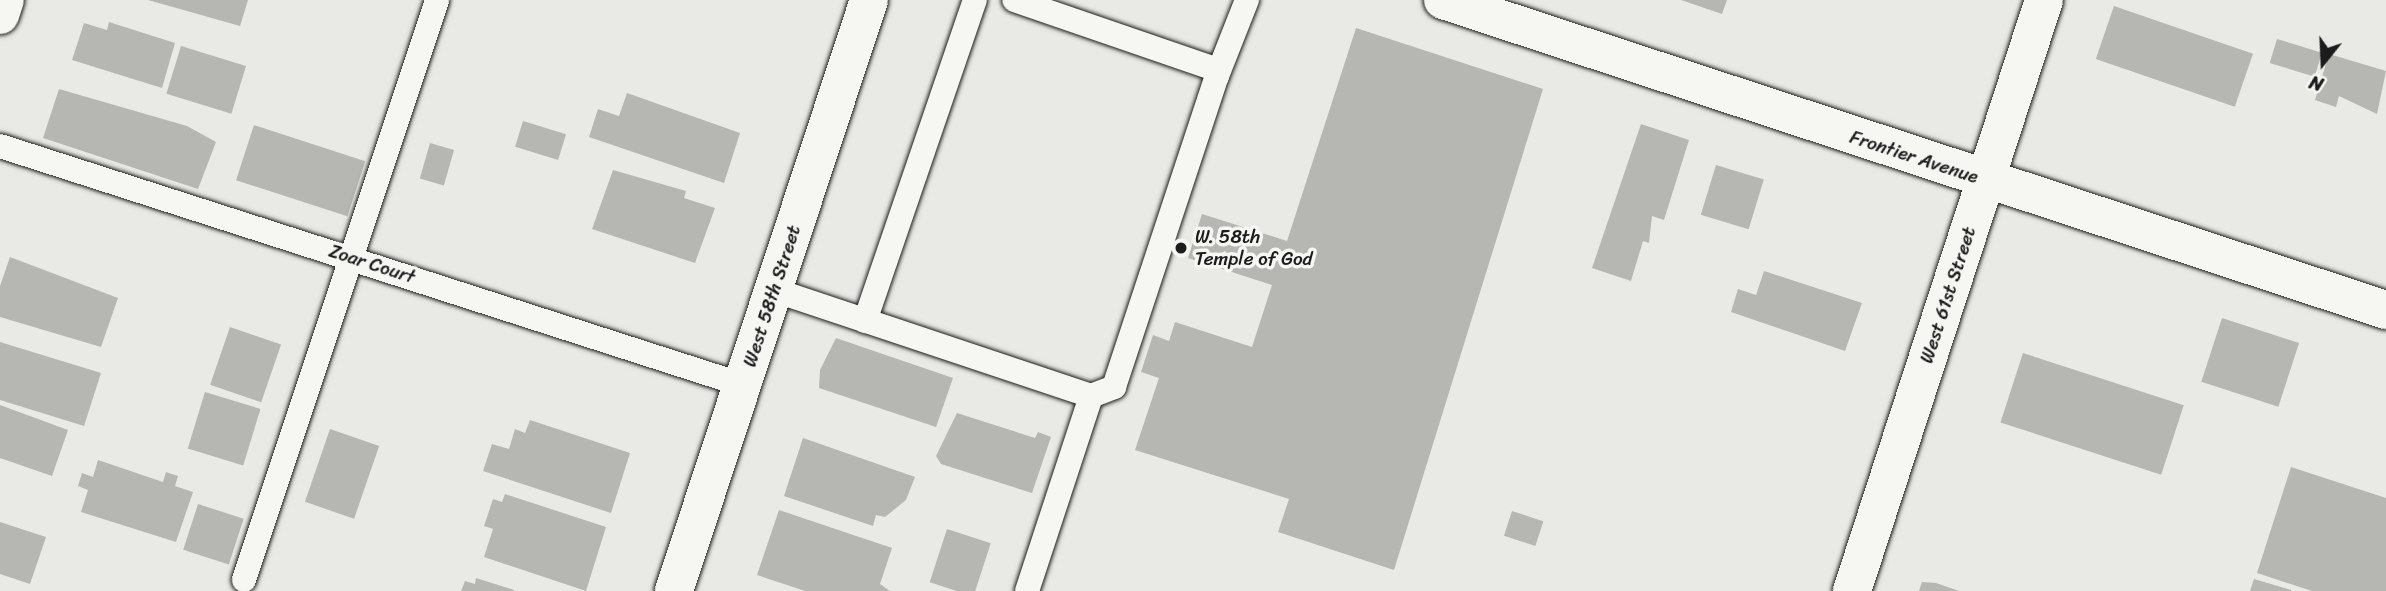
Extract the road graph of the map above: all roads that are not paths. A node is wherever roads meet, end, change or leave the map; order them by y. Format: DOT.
graph roads {
  1 [pos="5,0"];
  2 [pos="437,0"];
  3 [pos="869,0"];
  4 [pos="975,0"];
  5 [pos="1014,0"];
  6 [pos="1247,0"];
  7 [pos="1443,0"];
  8 [pos="2044,0"];
  9 [pos="0,15"];
  10 [pos="1217,76"];
  11 [pos="0,146"];
  12 [pos="1985,180"];
  13 [pos="351,257"];
  14 [pos="774,290"];
  15 [pos="2386,310"];
  16 [pos="865,321"];
  17 [pos="743,385"];
  18 [pos="1091,396"];
  19 [pos="244,580"];
  20 [pos="674,591"];
  21 [pos="1027,591"];
  22 [pos="1852,591"];
  1 -- 9 [label="street"];
  2 -- 13 [label="lane"];
  3 -- 14 [label="street, West 58th Street"];
  4 -- 16 [label="lane"];
  5 -- 10 [label="lane"];
  6 -- 10 [label="lane"];
  7 -- 12 [label="street, Frontier Avenue"];
  8 -- 12 [label="street, West 61st Street"];
  10 -- 18 [label="lane"];
  11 -- 13 [label="lane, Zoar Court"];
  12 -- 15 [label="street, Frontier Avenue"];
  12 -- 22 [label="street, West 61st Street"];
  13 -- 17 [label="lane, Zoar Court"];
  13 -- 19 [label="lane"];
  14 -- 16 [label="lane"];
  14 -- 17 [label="street, West 58th Street"];
  16 -- 18 [label="lane"];
  17 -- 20 [label="street, West 58th Street"];
  18 -- 21 [label="lane"];
}
